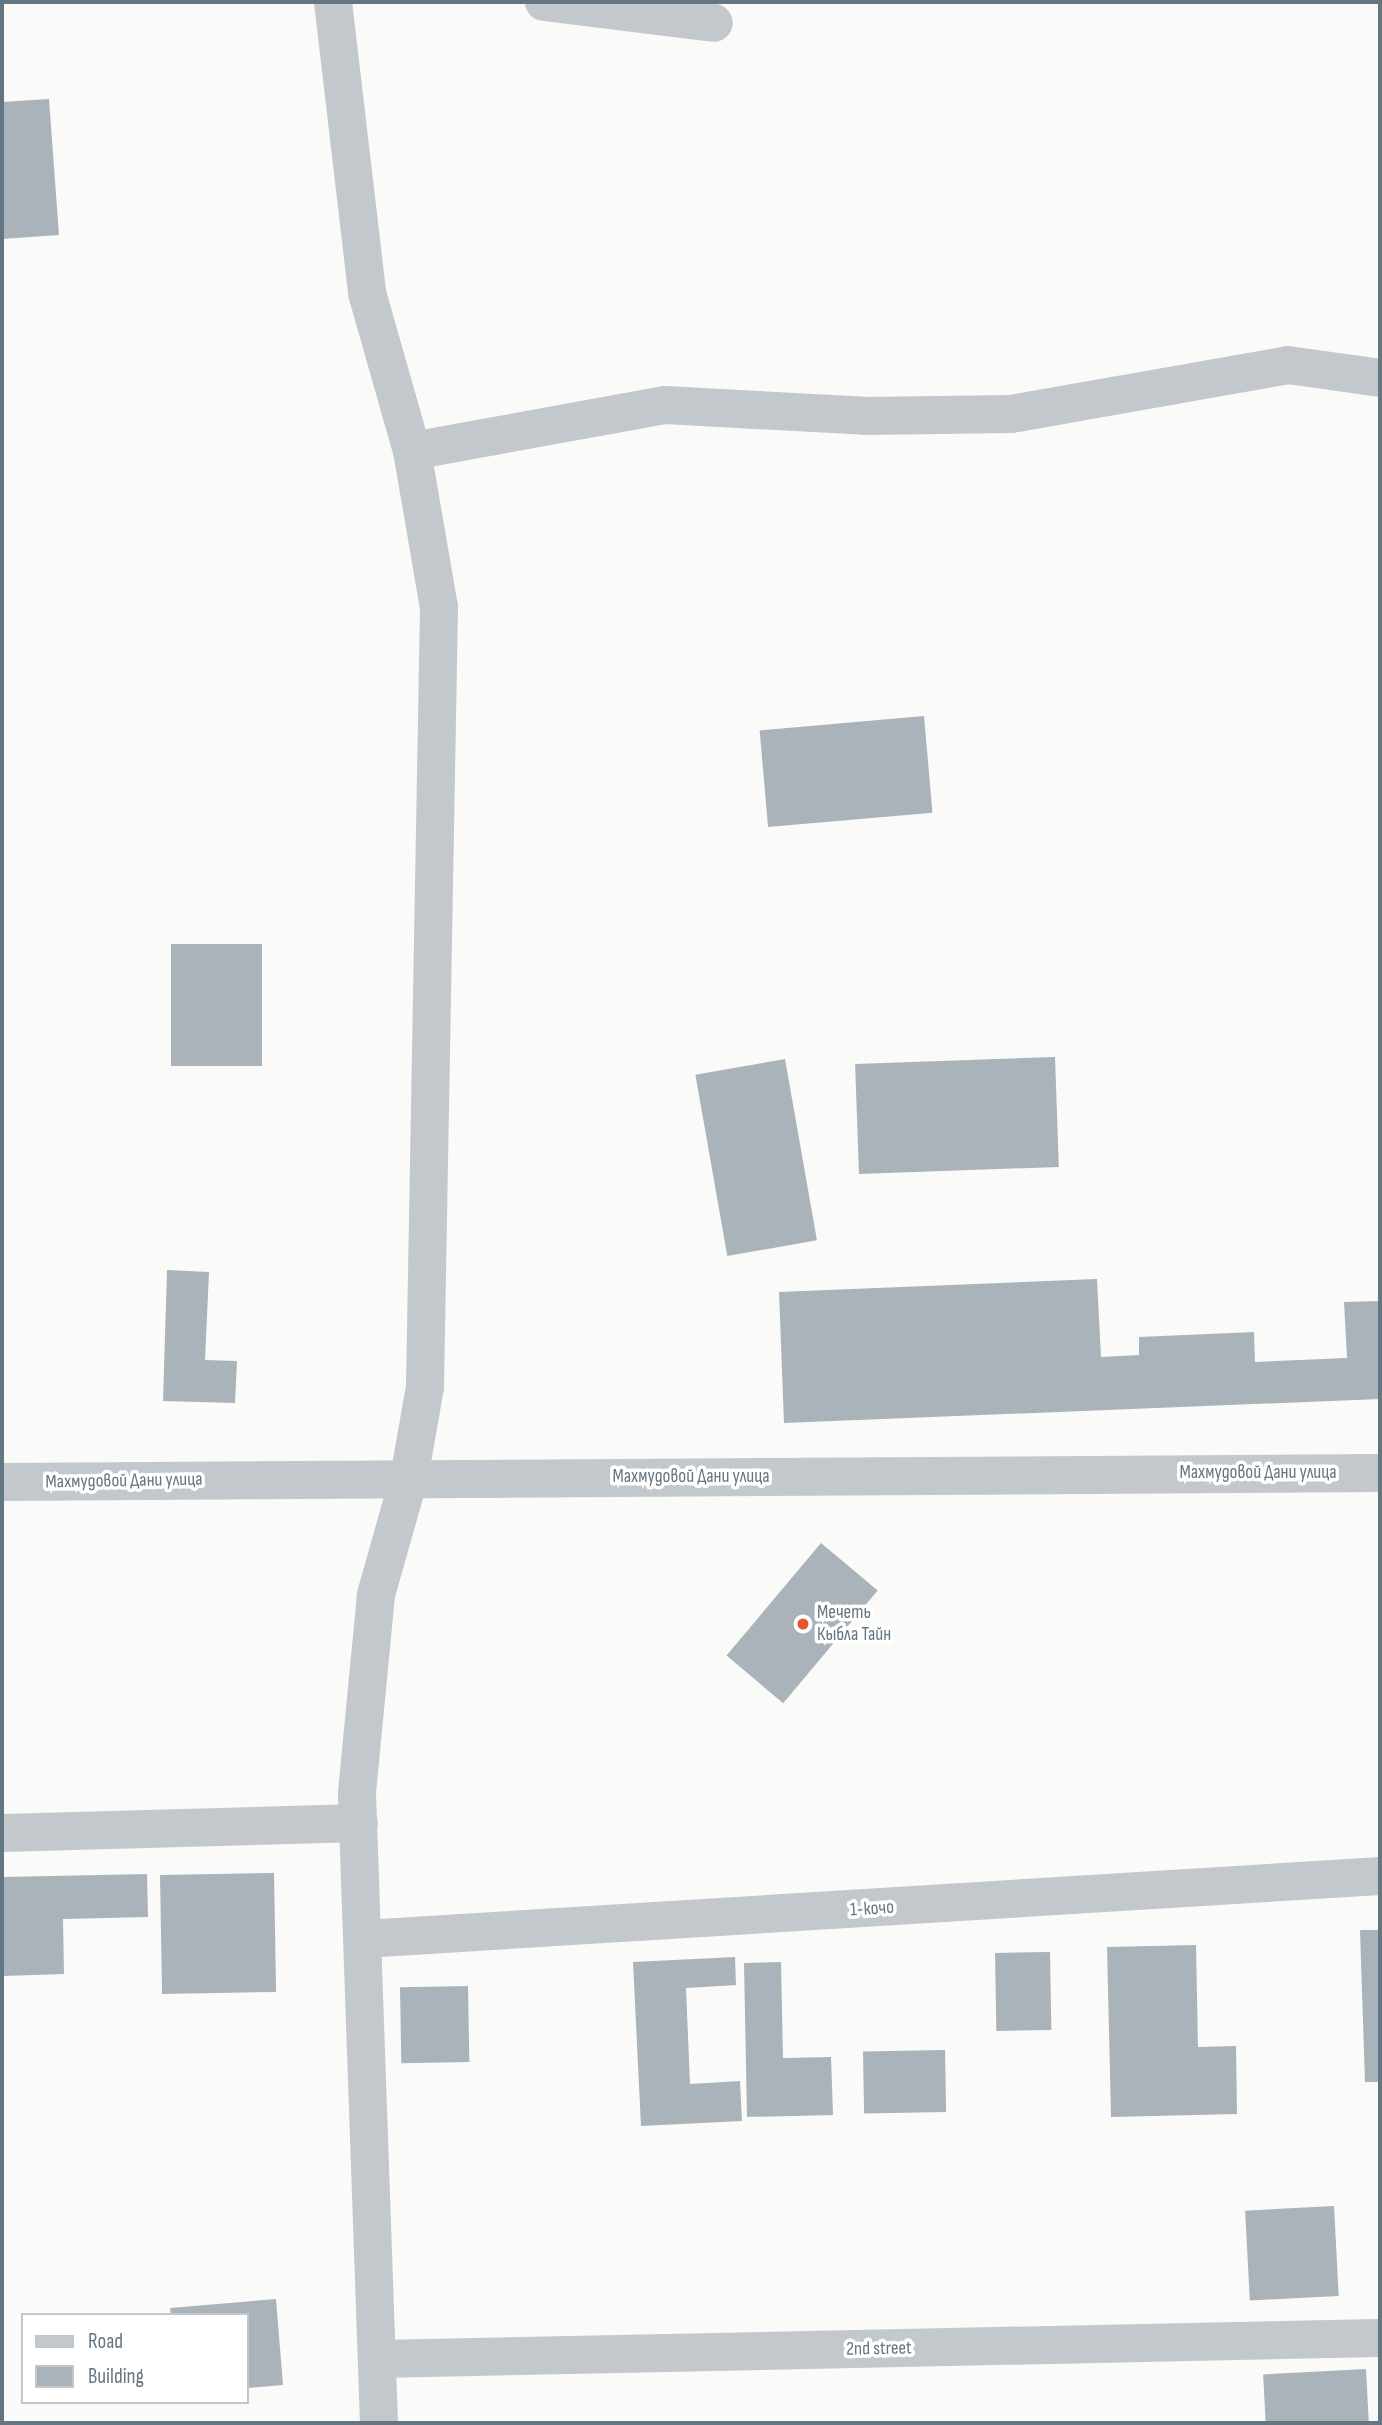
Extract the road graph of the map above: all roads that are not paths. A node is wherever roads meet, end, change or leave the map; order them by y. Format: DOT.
graph roads {
  1 [pos="332,2"];
  2 [pos="544,2"];
  3 [pos="714,23"];
  4 [pos="1380,378"];
  5 [pos="412,451"];
  6 [pos="1380,1472"];
  7 [pos="409,1478"];
  8 [pos="2,1482"];
  9 [pos="359,1823"];
  10 [pos="2,1833"];
  11 [pos="1380,1875"];
  12 [pos="363,1939"];
  13 [pos="1380,2338"];
  14 [pos="378,2359"];
  15 [pos="379,2423"];
  1 -- 5 [label="street"];
  2 -- 3 [label="street"];
  4 -- 5 [label="street"];
  5 -- 7 [label="street"];
  6 -- 7 [label="street, Махмудовой Дани улица"];
  7 -- 8 [label="street, Махмудовой Дани улица"];
  7 -- 9 [label="street"];
  9 -- 10 [label="street"];
  9 -- 12 [label="street"];
  11 -- 12 [label="street, 1-кочо"];
  12 -- 14 [label="street"];
  13 -- 14 [label="street, 2nd street"];
  14 -- 15 [label="street"];
}
